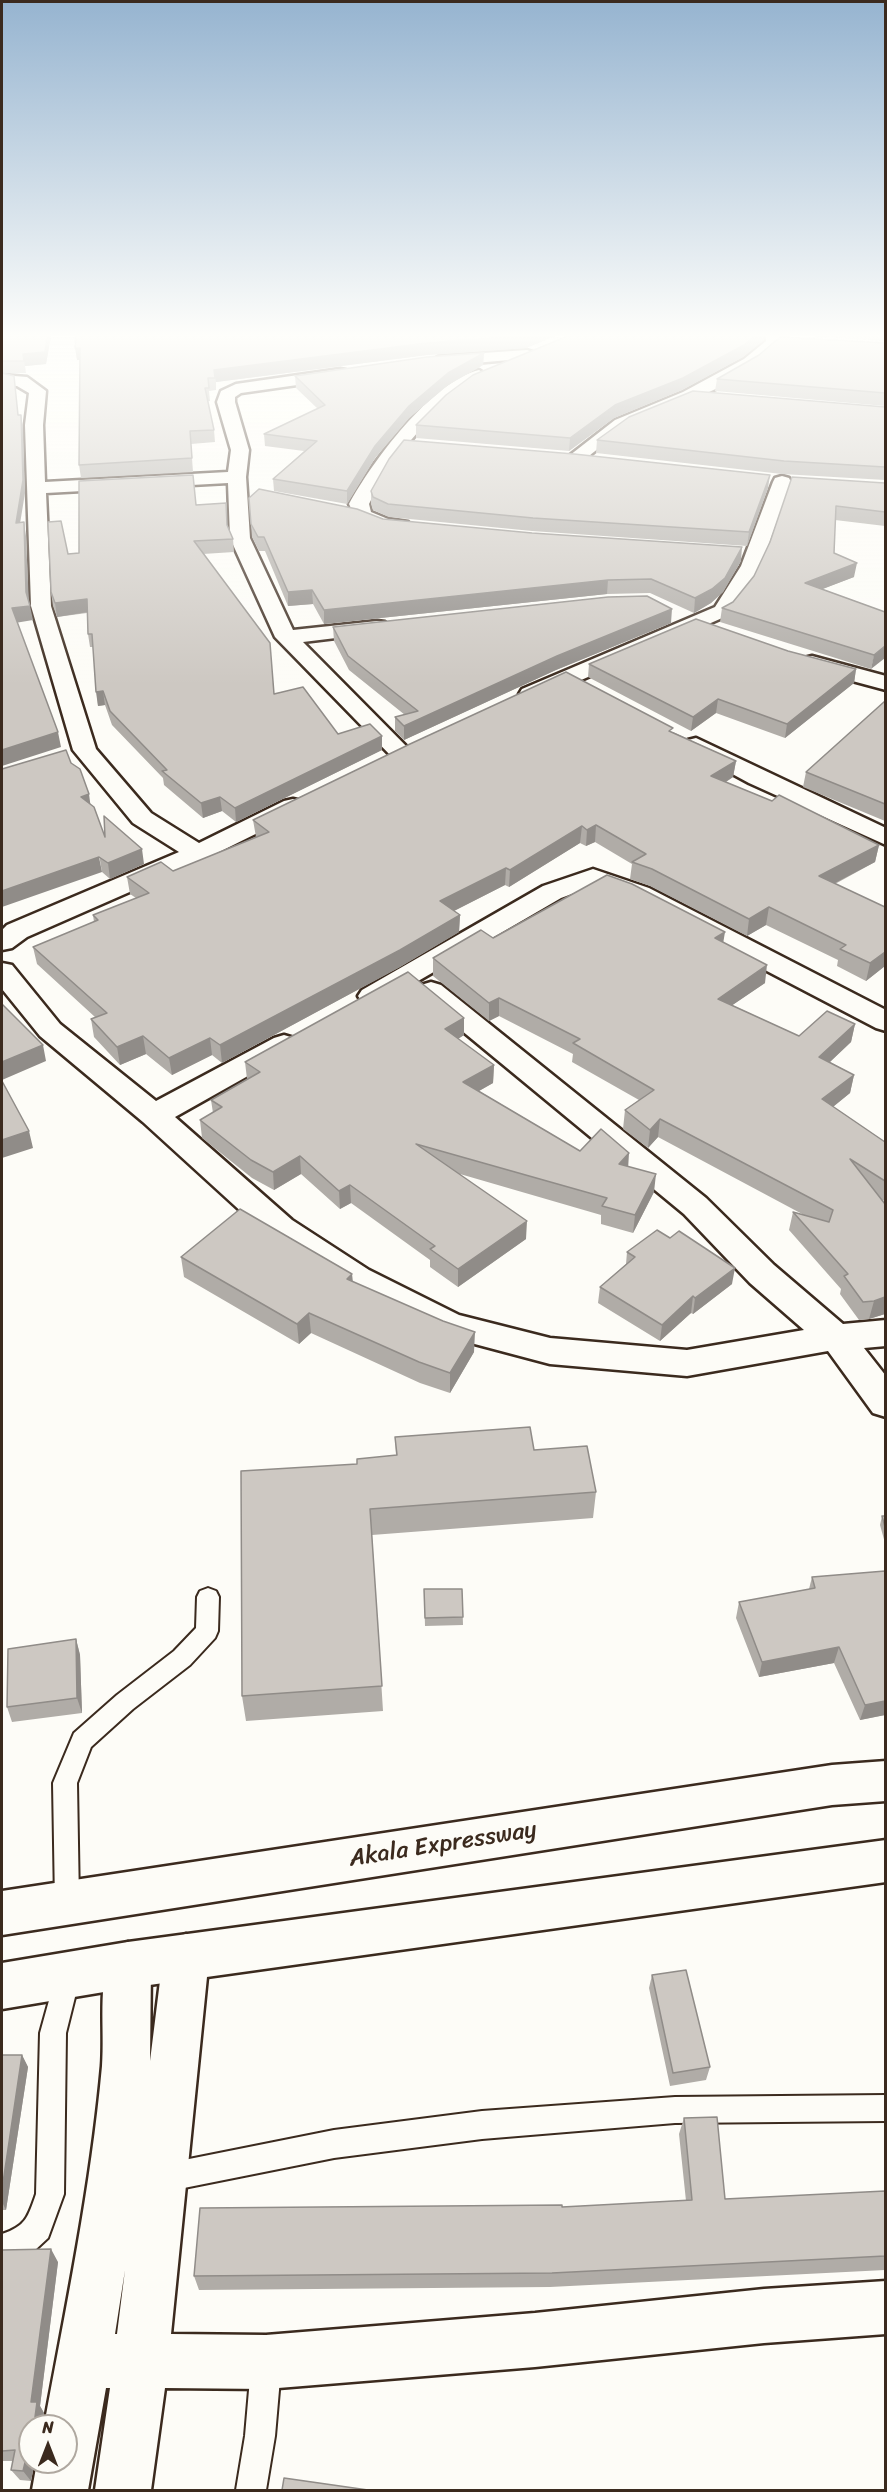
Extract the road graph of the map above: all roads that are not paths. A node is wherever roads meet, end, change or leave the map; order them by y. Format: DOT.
graph roads {
  1 [pos="35,452"];
  2 [pos="240,452"];
  3 [pos="393,452"];
  4 [pos="583,452"];
  5 [pos="551,457"];
  6 [pos="574,459"];
  7 [pos="597,461"];
  8 [pos="759,479"];
  9 [pos="237,483"];
  10 [pos="36,488"];
  11 [pos="258,495"];
  12 [pos="340,511"];
  13 [pos="363,515"];
  14 [pos="418,527"];
  15 [pos="732,552"];
  16 [pos="755,554"];
  17 [pos="667,610"];
  18 [pos="694,623"];
  19 [pos="402,624"];
  20 [pos="728,634"];
  21 [pos="286,637"];
  22 [pos="795,657"];
  23 [pos="565,677"];
  24 [pos="885,683"];
  25 [pos="596,693"];
  26 [pos="514,701"];
  27 [pos="677,736"];
  28 [pos="380,764"];
  29 [pos="316,795"];
  30 [pos="885,838"];
  31 [pos="198,853"];
  32 [pos="2,942"];
  33 [pos="2,971"];
  34 [pos="411,975"];
  35 [pos="349,1008"];
  36 [pos="885,1022"];
  37 [pos="308,1031"];
  38 [pos="154,1115"];
  39 [pos="885,1333"];
  40 [pos="836,1337"];
  41 [pos="885,1403"];
  42 [pos="208,1597"];
  43 [pos="885,1780"];
  44 [pos="885,1861"];
  45 [pos="67,1903"];
  46 [pos="2,1913"];
  47 [pos="186,1957"];
  48 [pos="128,1965"];
  49 [pos="68,1975"];
  50 [pos="2,1986"];
  51 [pos="885,2108"];
  52 [pos="162,2179"];
  53 [pos="111,2182"];
  54 [pos="2,2248"];
  55 [pos="885,2307"];
  56 [pos="84,2361"];
  57 [pos="141,2362"];
  58 [pos="266,2362"];
  59 [pos="74,2414"];
  60 [pos="63,2474"];
  61 [pos="60,2490"];
  62 [pos="123,2490"];
  63 [pos="250,2490"];
  1 -- 10 [label="street"];
  2 -- 9 [label="street"];
  3 -- 13 [label="street"];
  4 -- 6 [label="street"];
  5 -- 6 [label="street"];
  6 -- 7 [label="street"];
  8 -- 16 [label="street"];
  9 -- 10 [label="street"];
  9 -- 11 [label="street"];
  9 -- 21 [label="street"];
  10 -- 31 [label="street"];
  12 -- 13 [label="street"];
  13 -- 14 [label="street"];
  15 -- 16 [label="street"];
  16 -- 18 [label="street"];
  17 -- 18 [label="street"];
  18 -- 20 [label="street"];
  18 -- 23 [label="street"];
  19 -- 21 [label="street"];
  21 -- 28 [label="street"];
  22 -- 24 [label="street"];
  23 -- 25 [label="street"];
  23 -- 26 [label="street"];
  27 -- 30 [label="street"];
  29 -- 31 [label="street"];
  31 -- 32 [label="street"];
  33 -- 38 [label="street"];
  34 -- 35 [label="street"];
  34 -- 36 [label="street"];
  34 -- 40 [label="street"];
  37 -- 38 [label="street"];
  38 -- 40 [label="street"];
  39 -- 40 [label="street"];
  40 -- 41 [label="street"];
  42 -- 45 [label="lane"];
  43 -- 45 [label="street, Akala Expressway"];
  44 -- 47 [label="street"];
  45 -- 46 [label="street, Akala Expressway"];
  47 -- 48 [label="street"];
  47 -- 52 [label="street"];
  48 -- 49 [label="street"];
  48 -- 53 [label="street"];
  49 -- 50 [label="street"];
  49 -- 54 [label="lane"];
  51 -- 52 [label="lane"];
  52 -- 53 [label="lane"];
  52 -- 57 [label="street"];
  53 -- 56 [label="street"];
  55 -- 58 [label="street"];
  56 -- 57 [label="street"];
  56 -- 59 [label="street"];
  57 -- 58 [label="street"];
  57 -- 62 [label="street"];
  58 -- 63 [label="lane"];
  60 -- 61 [label="street"];
}
